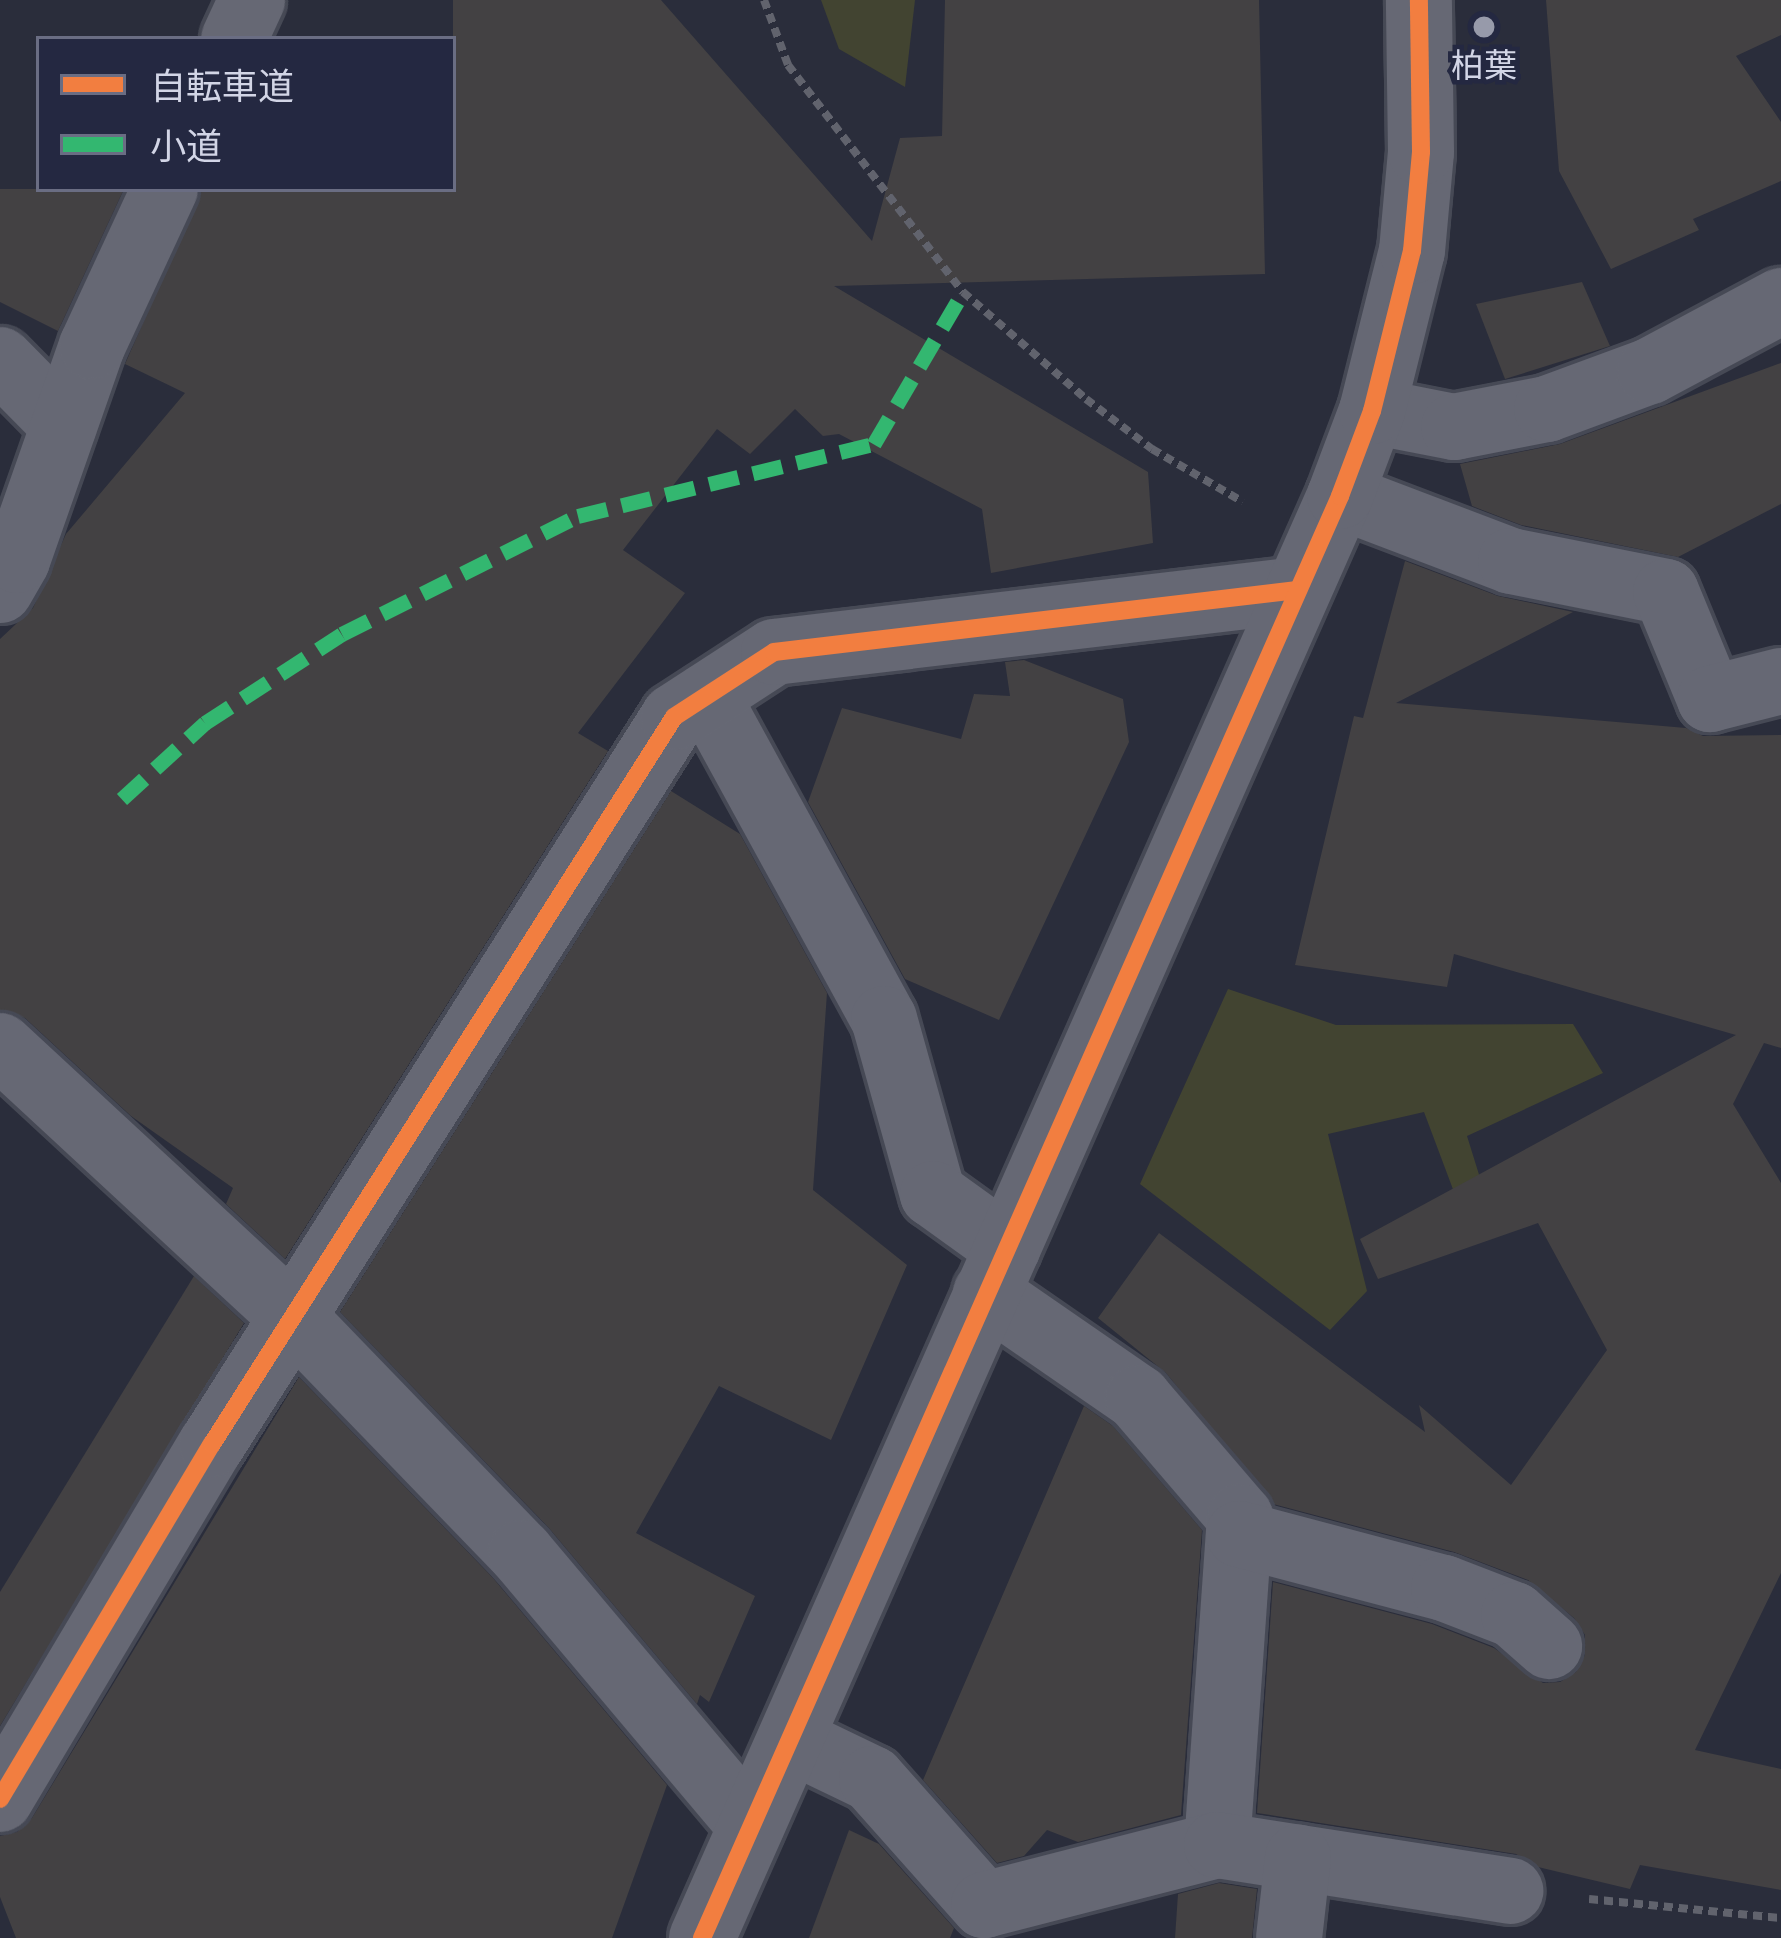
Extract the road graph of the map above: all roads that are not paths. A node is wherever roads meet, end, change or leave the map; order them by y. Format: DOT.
graph roads {
  1 [pos="252,0"];
  2 [pos="1418,0"];
  3 [pos="235,36"];
  4 [pos="164,192"];
  5 [pos="1781,301"];
  6 [pos="0,360"];
  7 [pos="1372,411"];
  8 [pos="64,425"];
  9 [pos="1318,544"];
  10 [pos="0,590"];
  11 [pos="1781,681"];
  12 [pos="707,696"];
  13 [pos="0,1046"];
  14 [pos="997,1271"];
  15 [pos="293,1317"];
  16 [pos="1239,1534"];
  17 [pos="1550,1646"];
  18 [pos="791,1740"];
  19 [pos="0,1798"];
  20 [pos="751,1826"];
  21 [pos="1217,1845"];
  22 [pos="1298,1858"];
  23 [pos="1510,1891"];
  24 [pos="980,1921"];
  25 [pos="701,1938"];
  26 [pos="1288,1938"];
  1 -- 3 [label="street"];
  2 -- 7 [label="street"];
  4 -- 8 [label="street"];
  5 -- 7 [label="street"];
  6 -- 8 [label="street"];
  7 -- 9 [label="street"];
  8 -- 10 [label="street"];
  9 -- 11 [label="street"];
  9 -- 12 [label="street"];
  9 -- 14 [label="street"];
  12 -- 14 [label="street"];
  12 -- 15 [label="street"];
  13 -- 15 [label="street"];
  14 -- 16 [label="street"];
  14 -- 18 [label="street"];
  15 -- 19 [label="street"];
  15 -- 20 [label="street"];
  16 -- 17 [label="street"];
  16 -- 21 [label="street"];
  18 -- 20 [label="street"];
  18 -- 24 [label="street"];
  20 -- 25 [label="street"];
  21 -- 22 [label="street"];
  21 -- 24 [label="street"];
  22 -- 23 [label="street"];
  22 -- 26 [label="street"];
}
